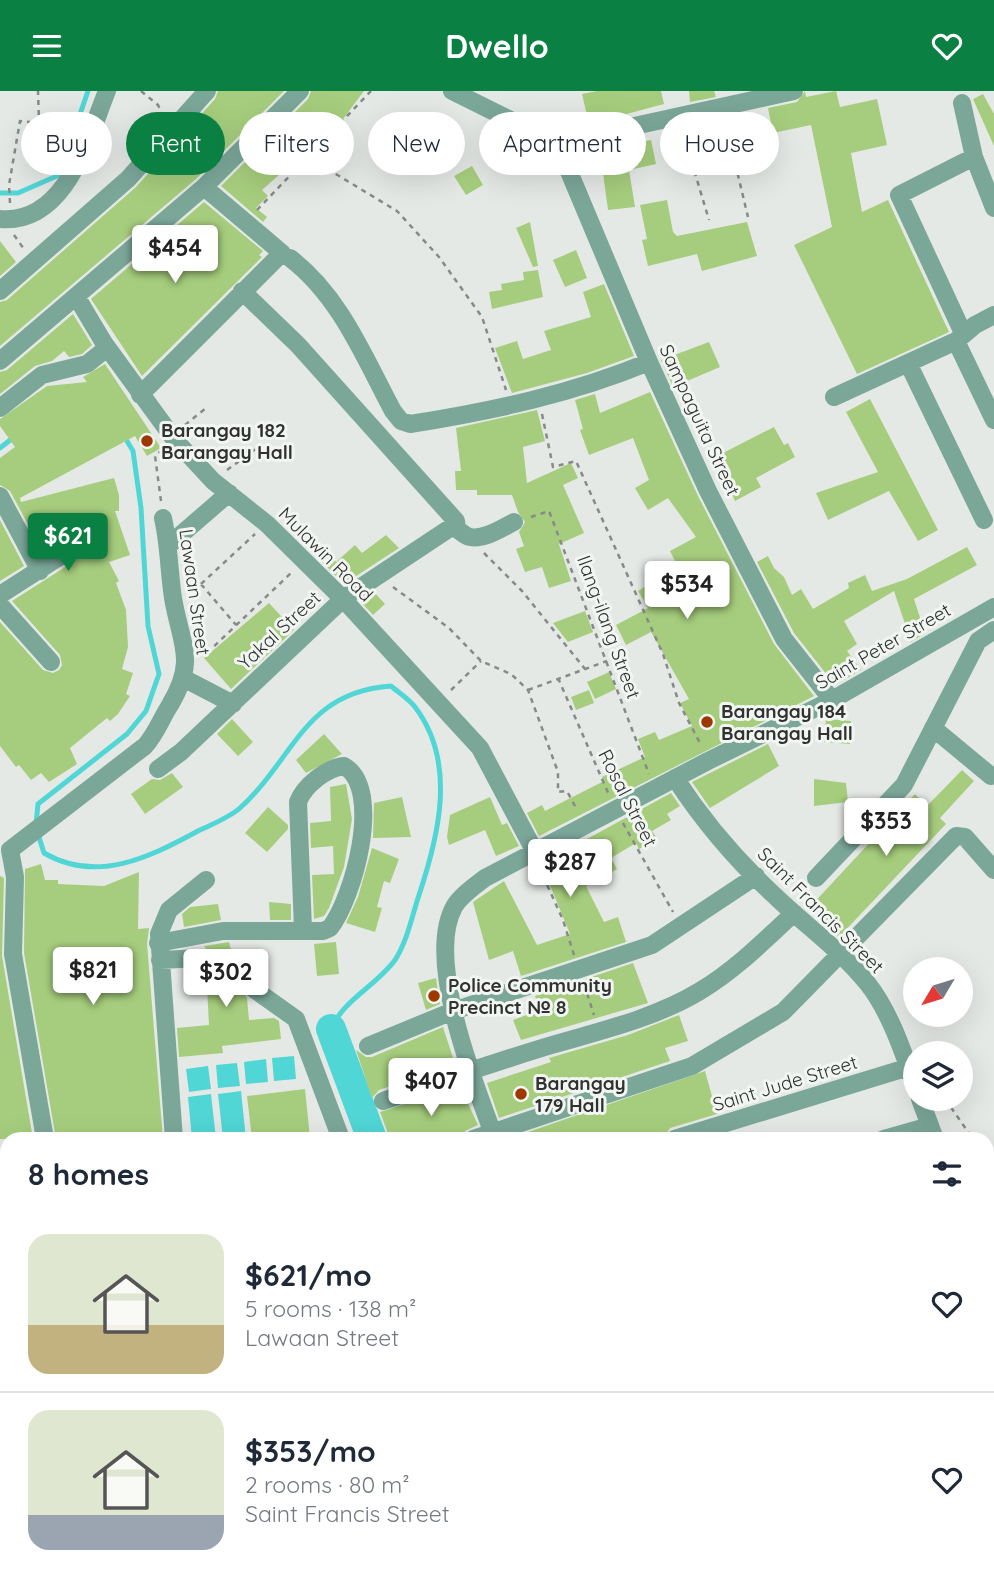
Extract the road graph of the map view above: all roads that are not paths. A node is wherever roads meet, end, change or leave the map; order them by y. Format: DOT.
graph roads {
  1 [pos="107,91"];
  2 [pos="207,91"];
  3 [pos="300,91"];
  4 [pos="452,91"];
  5 [pos="794,91"];
  6 [pos="962,103"];
  7 [pos="494,112"];
  8 [pos="646,123"];
  9 [pos="974,157"];
  10 [pos="570,175"];
  11 [pos="203,188"];
  12 [pos="992,200"];
  13 [pos="5,215"];
  14 [pos="286,255"];
  15 [pos="0,291"];
  16 [pos="242,291"];
  17 [pos="76,296"];
  18 [pos="994,315"];
  19 [pos="960,337"];
  20 [pos="107,348"];
  21 [pos="0,361"];
  22 [pos="649,362"];
  23 [pos="908,363"];
  24 [pos="140,395"];
  25 [pos="834,397"];
  26 [pos="0,408"];
  27 [pos="994,420"];
  28 [pos="229,493"];
  29 [pos="0,496"];
  30 [pos="163,518"];
  31 [pos="984,520"];
  32 [pos="514,522"];
  33 [pos="464,533"];
  34 [pos="169,545"];
  35 [pos="67,552"];
  36 [pos="40,571"];
  37 [pos="0,596"];
  38 [pos="343,600"];
  39 [pos="0,605"];
  40 [pos="994,607"];
  41 [pos="994,630"];
  42 [pos="51,662"];
  43 [pos="184,680"];
  44 [pos="832,700"];
  45 [pos="233,704"];
  46 [pos="933,728"];
  47 [pos="158,769"];
  48 [pos="991,776"];
  49 [pos="675,778"];
  50 [pos="533,853"];
  51 [pos="994,870"];
  52 [pos="756,876"];
  53 [pos="816,878"];
  54 [pos="8,879"];
  55 [pos="206,880"];
  56 [pos="794,913"];
  57 [pos="303,929"];
  58 [pos="159,951"];
  59 [pos="842,955"];
  60 [pos="201,958"];
  61 [pos="251,987"];
  62 [pos="453,1011"];
  63 [pos="368,1047"];
  64 [pos="903,1056"];
  65 [pos="903,1069"];
  66 [pos="469,1070"];
  67 [pos="383,1101"];
  68 [pos="928,1120"];
  69 [pos="44,1132"];
  70 [pos="173,1132"];
  71 [pos="338,1132"];
  72 [pos="492,1132"];
  73 [pos="505,1132"];
  74 [pos="697,1132"];
  75 [pos="900,1132"];
  1 -- 13 [label="street"];
  2 -- 15 [label="street"];
  3 -- 11 [label="street"];
  4 -- 7 [label="street"];
  5 -- 8 [label="street"];
  6 -- 9 [label="street"];
  9 -- 12 [label="street"];
  9 -- 19 [label="street"];
  10 -- 22 [label="street, Sampaguita Street"];
  11 -- 14 [label="street"];
  11 -- 17 [label="street"];
  14 -- 16 [label="street"];
  14 -- 22 [label="street"];
  16 -- 24 [label="street"];
  16 -- 33 [label="street"];
  17 -- 20 [label="street, Mulawin Road"];
  17 -- 21 [label="street"];
  18 -- 19 [label="street"];
  19 -- 23 [label="street"];
  19 -- 27 [label="street"];
  20 -- 24 [label="street, Mulawin Road"];
  20 -- 26 [label="street"];
  22 -- 44 [label="street, Sampaguita Street"];
  23 -- 25 [label="street"];
  23 -- 31 [label="street"];
  24 -- 28 [label="street, Mulawin Road"];
  28 -- 34 [label="street"];
  28 -- 38 [label="street, Mulawin Road"];
  29 -- 36 [label="street"];
  30 -- 34 [label="street, Lawaan Street"];
  32 -- 33 [label="street, Yakal Street"];
  33 -- 38 [label="street, Yakal Street"];
  34 -- 43 [label="street, Lawaan Street"];
  35 -- 36 [label="street"];
  36 -- 37 [label="street"];
  38 -- 45 [label="street, Yakal Street"];
  38 -- 50 [label="street, Mulawin Road"];
  39 -- 42 [label="street"];
  40 -- 44 [label="street, Saint Peter Street"];
  41 -- 46 [label="street"];
  43 -- 45 [label="street"];
  43 -- 54 [label="street, Lawaan Street"];
  44 -- 49 [label="street, Saint Peter Street"];
  45 -- 47 [label="street, Yakal Street"];
  46 -- 48 [label="street"];
  46 -- 53 [label="street"];
  49 -- 50 [label="street, Saint Peter Street"];
  49 -- 52 [label="street, Saint Francis Street"];
  50 -- 62 [label="street, Saint Peter Street"];
  51 -- 59 [label="street"];
  52 -- 56 [label="street, Saint Francis Street"];
  52 -- 62 [label="street"];
  54 -- 69 [label="street"];
  55 -- 58 [label="street"];
  56 -- 59 [label="street, Saint Francis Street"];
  56 -- 66 [label="street"];
  57 -- 57 [label="street"];
  57 -- 58 [label="street"];
  58 -- 60 [label="street"];
  58 -- 70 [label="street"];
  59 -- 64 [label="street, Saint Francis Street"];
  59 -- 73 [label="street"];
  61 -- 71 [label="street"];
  62 -- 63 [label="street"];
  62 -- 66 [label="street, Saint Peter Street"];
  65 -- 74 [label="street, Saint Jude Street"];
  66 -- 67 [label="street"];
  66 -- 72 [label="street, Saint Peter Street"];
  68 -- 75 [label="street"];
}
